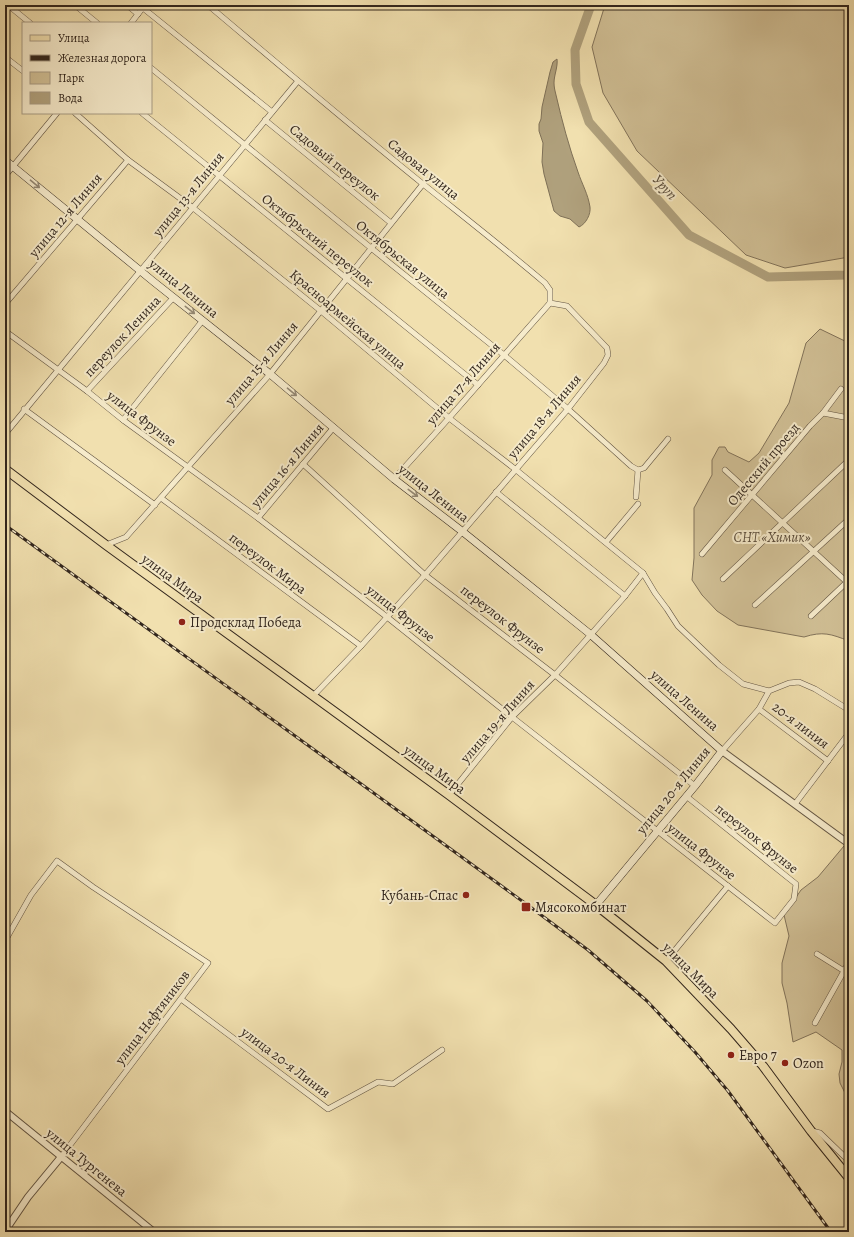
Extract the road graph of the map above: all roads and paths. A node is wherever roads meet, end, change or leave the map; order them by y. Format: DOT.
graph roads {
  1 [pos="8,5"];
  2 [pos="75,5"];
  3 [pos="127,5"];
  4 [pos="208,5"];
  5 [pos="144,6"];
  6 [pos="138,14"];
  7 [pos="29,22"];
  8 [pos="96,22"];
  9 [pos="131,22"];
  10 [pos="5,57"];
  11 [pos="152,69"];
  12 [pos="22,70"];
  13 [pos="298,81"];
  14 [pos="272,112"];
  15 [pos="56,114"];
  16 [pos="76,114"];
  17 [pos="143,114"];
  18 [pos="265,120"];
  19 [pos="244,145"];
  20 [pos="5,160"];
  21 [pos="128,160"];
  22 [pos="13,166"];
  23 [pos="220,175"];
  24 [pos="5,176"];
  25 [pos="423,184"];
  26 [pos="192,207"];
  27 [pos="77,219"];
  28 [pos="391,223"];
  29 [pos="370,248"];
  30 [pos="141,271"];
  31 [pos="346,279"];
  32 [pos="174,297"];
  33 [pos="550,303"];
  34 [pos="5,304"];
  35 [pos="320,311"];
  36 [pos="203,320"];
  37 [pos="5,331"];
  38 [pos="504,355"];
  39 [pos="57,370"];
  40 [pos="270,374"];
  41 [pos="478,385"];
  42 [pos="841,389"];
  43 [pos="87,391"];
  44 [pos="24,409"];
  45 [pos="568,409"];
  46 [pos="823,413"];
  47 [pos="449,418"];
  48 [pos="849,418"];
  49 [pos="123,420"];
  50 [pos="334,428"];
  51 [pos="5,434"];
  52 [pos="668,439"];
  53 [pos="849,460"];
  54 [pos="303,464"];
  55 [pos="188,466"];
  56 [pos="5,469"];
  57 [pos="515,469"];
  58 [pos="638,470"];
  59 [pos="725,470"];
  60 [pos="394,479"];
  61 [pos="496,492"];
  62 [pos="752,495"];
  63 [pos="636,497"];
  64 [pos="161,498"];
  65 [pos="638,504"];
  66 [pos="155,505"];
  67 [pos="258,518"];
  68 [pos="849,519"];
  69 [pos="781,523"];
  70 [pos="463,532"];
  71 [pos="606,542"];
  72 [pos="106,545"];
  73 [pos="814,552"];
  74 [pos="702,554"];
  75 [pos="644,573"];
  76 [pos="425,575"];
  77 [pos="723,579"];
  78 [pos="848,582"];
  79 [pos="624,596"];
  80 [pos="755,605"];
  81 [pos="387,616"];
  82 [pos="811,616"];
  83 [pos="590,634"];
  84 [pos="361,646"];
  85 [pos="555,674"];
  86 [pos="769,691"];
  87 [pos="313,696"];
  88 [pos="759,709"];
  89 [pos="849,710"];
  90 [pos="512,717"];
  91 [pos="849,733"];
  92 [pos="722,750"];
  93 [pos="828,760"];
  94 [pos="695,786"];
  95 [pos="449,795"];
  96 [pos="686,796"];
  97 [pos="795,804"];
  98 [pos="657,831"];
  99 [pos="847,839"];
  100 [pos="728,886"];
  101 [pos="596,905"];
  102 [pos="775,923"];
  103 [pos="5,941"];
  104 [pos="817,954"];
  105 [pos="666,961"];
  106 [pos="849,962"];
  107 [pos="847,973"];
  108 [pos="181,999"];
  109 [pos="815,1023"];
  110 [pos="442,1050"];
  111 [pos="5,1112"];
  112 [pos="811,1131"];
  113 [pos="61,1157"];
  114 [pos="849,1161"];
  115 [pos="849,1178"];
  116 [pos="5,1231"];
  117 [pos="154,1232"];
  1 -- 7 [label="street"];
  2 -- 8 [label="street"];
  3 -- 6 [label="street"];
  4 -- 13 [label="street, Садовая улица"];
  5 -- 6 [label="street"];
  5 -- 14 [label="street"];
  6 -- 9 [label="street"];
  10 -- 12 [label="street"];
  11 -- 19 [label="street, Октябрьская улица"];
  13 -- 14 [label="street, улица 13-я Линия"];
  13 -- 25 [label="street, Садовая улица"];
  14 -- 18 [label="street, улица 13-я Линия"];
  15 -- 22 [label="street"];
  16 -- 21 [label="street, Красноармейская улица"];
  17 -- 23 [label="street, Октябрьский переулок"];
  18 -- 19 [label="street, улица 13-я Линия"];
  18 -- 28 [label="street, Садовый переулок"];
  19 -- 23 [label="street, улица 13-я Линия"];
  19 -- 29 [label="street, Октябрьская улица"];
  20 -- 22 [label="main road, улица Ленина"];
  21 -- 26 [label="street, Красноармейская улица"];
  21 -- 27 [label="street, улица 12-я Линия"];
  22 -- 24 [label="street"];
  22 -- 27 [label="main road, улица Ленина, one-way"];
  23 -- 26 [label="street, улица 13-я Линия"];
  23 -- 31 [label="street, Октябрьский переулок"];
  25 -- 28 [label="street, улица 15-я Линия"];
  25 -- 33 [label="street, Садовая улица"];
  26 -- 30 [label="street, улица 13-я Линия"];
  26 -- 35 [label="street, Красноармейская улица"];
  27 -- 30 [label="main road, улица Ленина"];
  27 -- 34 [label="street, улица 12-я Линия"];
  28 -- 29 [label="street, улица 15-я Линия"];
  29 -- 31 [label="street, улица 15-я Линия"];
  29 -- 38 [label="street, Октябрьская улица"];
  30 -- 32 [label="main road, улица Ленина"];
  30 -- 39 [label="street, улица 13-я Линия"];
  31 -- 35 [label="street, улица 15-я Линия"];
  31 -- 41 [label="street, Октябрьский переулок"];
  32 -- 36 [label="main road, улица Ленина, one-way"];
  32 -- 43 [label="street, переулок Ленина"];
  33 -- 38 [label="street, улица 17-я Линия"];
  33 -- 45 [label="street, улица 18-я Линия"];
  35 -- 40 [label="street, улица 15-я Линия"];
  35 -- 47 [label="street, Красноармейская улица"];
  36 -- 40 [label="main road, улица Ленина"];
  36 -- 49 [label="street"];
  37 -- 39 [label="street, улица Фрунзе"];
  38 -- 41 [label="street, улица 17-я Линия"];
  38 -- 45 [label="street, Октябрьская улица"];
  39 -- 43 [label="street, улица Фрунзе"];
  39 -- 44 [label="street, улица 13-я Линия"];
  40 -- 50 [label="main road, улица Ленина, one-way"];
  40 -- 55 [label="street, улица 15-я Линия"];
  41 -- 47 [label="street, улица 17-я Линия"];
  42 -- 46 [label="street, Одесский проезд"];
  43 -- 49 [label="street, улица Фрунзе"];
  44 -- 51 [label="street, улица 13-я Линия"];
  44 -- 66 [label="street"];
  45 -- 57 [label="street, улица 18-я Линия"];
  45 -- 58 [label="street, Октябрьская улица"];
  46 -- 48 [label="street"];
  46 -- 62 [label="street, Одесский проезд"];
  47 -- 57 [label="street, Красноармейская улица"];
  47 -- 60 [label="street, улица 17-я Линия"];
  49 -- 55 [label="street, улица Фрунзе"];
  50 -- 54 [label="street, улица 16-я Линия"];
  50 -- 60 [label="main road, улица Ленина"];
  52 -- 58 [label="street"];
  53 -- 69 [label="street"];
  54 -- 67 [label="street, улица 16-я Линия"];
  54 -- 76 [label="street, переулок Фрунзе"];
  55 -- 64 [label="street, улица 15-я Линия"];
  55 -- 67 [label="street, улица Фрунзе"];
  56 -- 72 [label="main road, улица Мира"];
  57 -- 61 [label="street, улица 18-я Линия"];
  57 -- 71 [label="street, Красноармейская улица"];
  58 -- 63 [label="street"];
  59 -- 62 [label="street"];
  60 -- 70 [label="main road, улица Ленина, one-way"];
  61 -- 70 [label="street, улица 18-я Линия"];
  61 -- 79 [label="street"];
  62 -- 69 [label="street"];
  62 -- 74 [label="street, Одесский проезд"];
  64 -- 66 [label="street, улица 15-я Линия"];
  64 -- 84 [label="street, переулок Мира"];
  65 -- 71 [label="street"];
  66 -- 72 [label="street, улица 15-я Линия"];
  67 -- 81 [label="street, улица Фрунзе"];
  68 -- 73 [label="street"];
  69 -- 73 [label="street"];
  69 -- 77 [label="street"];
  70 -- 76 [label="street, улица 18-я Линия"];
  70 -- 83 [label="main road, улица Ленина"];
  71 -- 75 [label="street, Красноармейская улица"];
  72 -- 87 [label="main road, улица Мира"];
  73 -- 78 [label="street"];
  73 -- 80 [label="street"];
  75 -- 79 [label="street, улица 19-я Линия"];
  75 -- 86 [label="street, Красноармейская улица"];
  76 -- 81 [label="street, улица 18-я Линия"];
  76 -- 85 [label="street, переулок Фрунзе"];
  78 -- 82 [label="street"];
  79 -- 83 [label="street, улица 19-я Линия"];
  81 -- 84 [label="street, улица 18-я Линия"];
  81 -- 90 [label="street, улица Фрунзе"];
  83 -- 85 [label="street, улица 19-я Линия"];
  83 -- 92 [label="main road, улица Ленина"];
  84 -- 87 [label="street, улица 18-я Линия"];
  85 -- 90 [label="street, улица 19-я Линия"];
  85 -- 94 [label="street, переулок Фрунзе"];
  86 -- 88 [label="street, улица 20-я Линия"];
  86 -- 89 [label="street"];
  87 -- 95 [label="main road, улица Мира"];
  88 -- 92 [label="street, улица 20-я Линия"];
  88 -- 93 [label="street, 20-я линия"];
  90 -- 95 [label="street, улица 19-я Линия"];
  90 -- 98 [label="street, улица Фрунзе"];
  91 -- 93 [label="street"];
  92 -- 94 [label="main road, улица 20-я Линия"];
  92 -- 97 [label="street, улица Ленина"];
  93 -- 97 [label="street"];
  94 -- 96 [label="main road, улица 20-я Линия"];
  95 -- 101 [label="main road, улица Мира"];
  96 -- 98 [label="main road, улица 20-я Линия"];
  96 -- 102 [label="street, переулок Фрунзе"];
  97 -- 99 [label="street, улица Ленина"];
  98 -- 100 [label="street, улица Фрунзе"];
  98 -- 101 [label="main road, улица 20-я Линия"];
  100 -- 102 [label="street, улица Фрунзе"];
  100 -- 105 [label="street"];
  101 -- 105 [label="main road, улица Мира"];
  103 -- 108 [label="street, улица Нефтяников"];
  104 -- 107 [label="street"];
  105 -- 112 [label="main road, улица Мира"];
  106 -- 107 [label="street"];
  107 -- 109 [label="street"];
  108 -- 110 [label="street, улица 20-я Линия"];
  108 -- 113 [label="street, улица Нефтяников"];
  111 -- 113 [label="street, улица Тургенева"];
  112 -- 114 [label="street, улица Мира"];
  112 -- 115 [label="main road, улица Мира"];
  113 -- 116 [label="street, улица Нефтяников"];
  113 -- 117 [label="street, улица Тургенева"];
}
